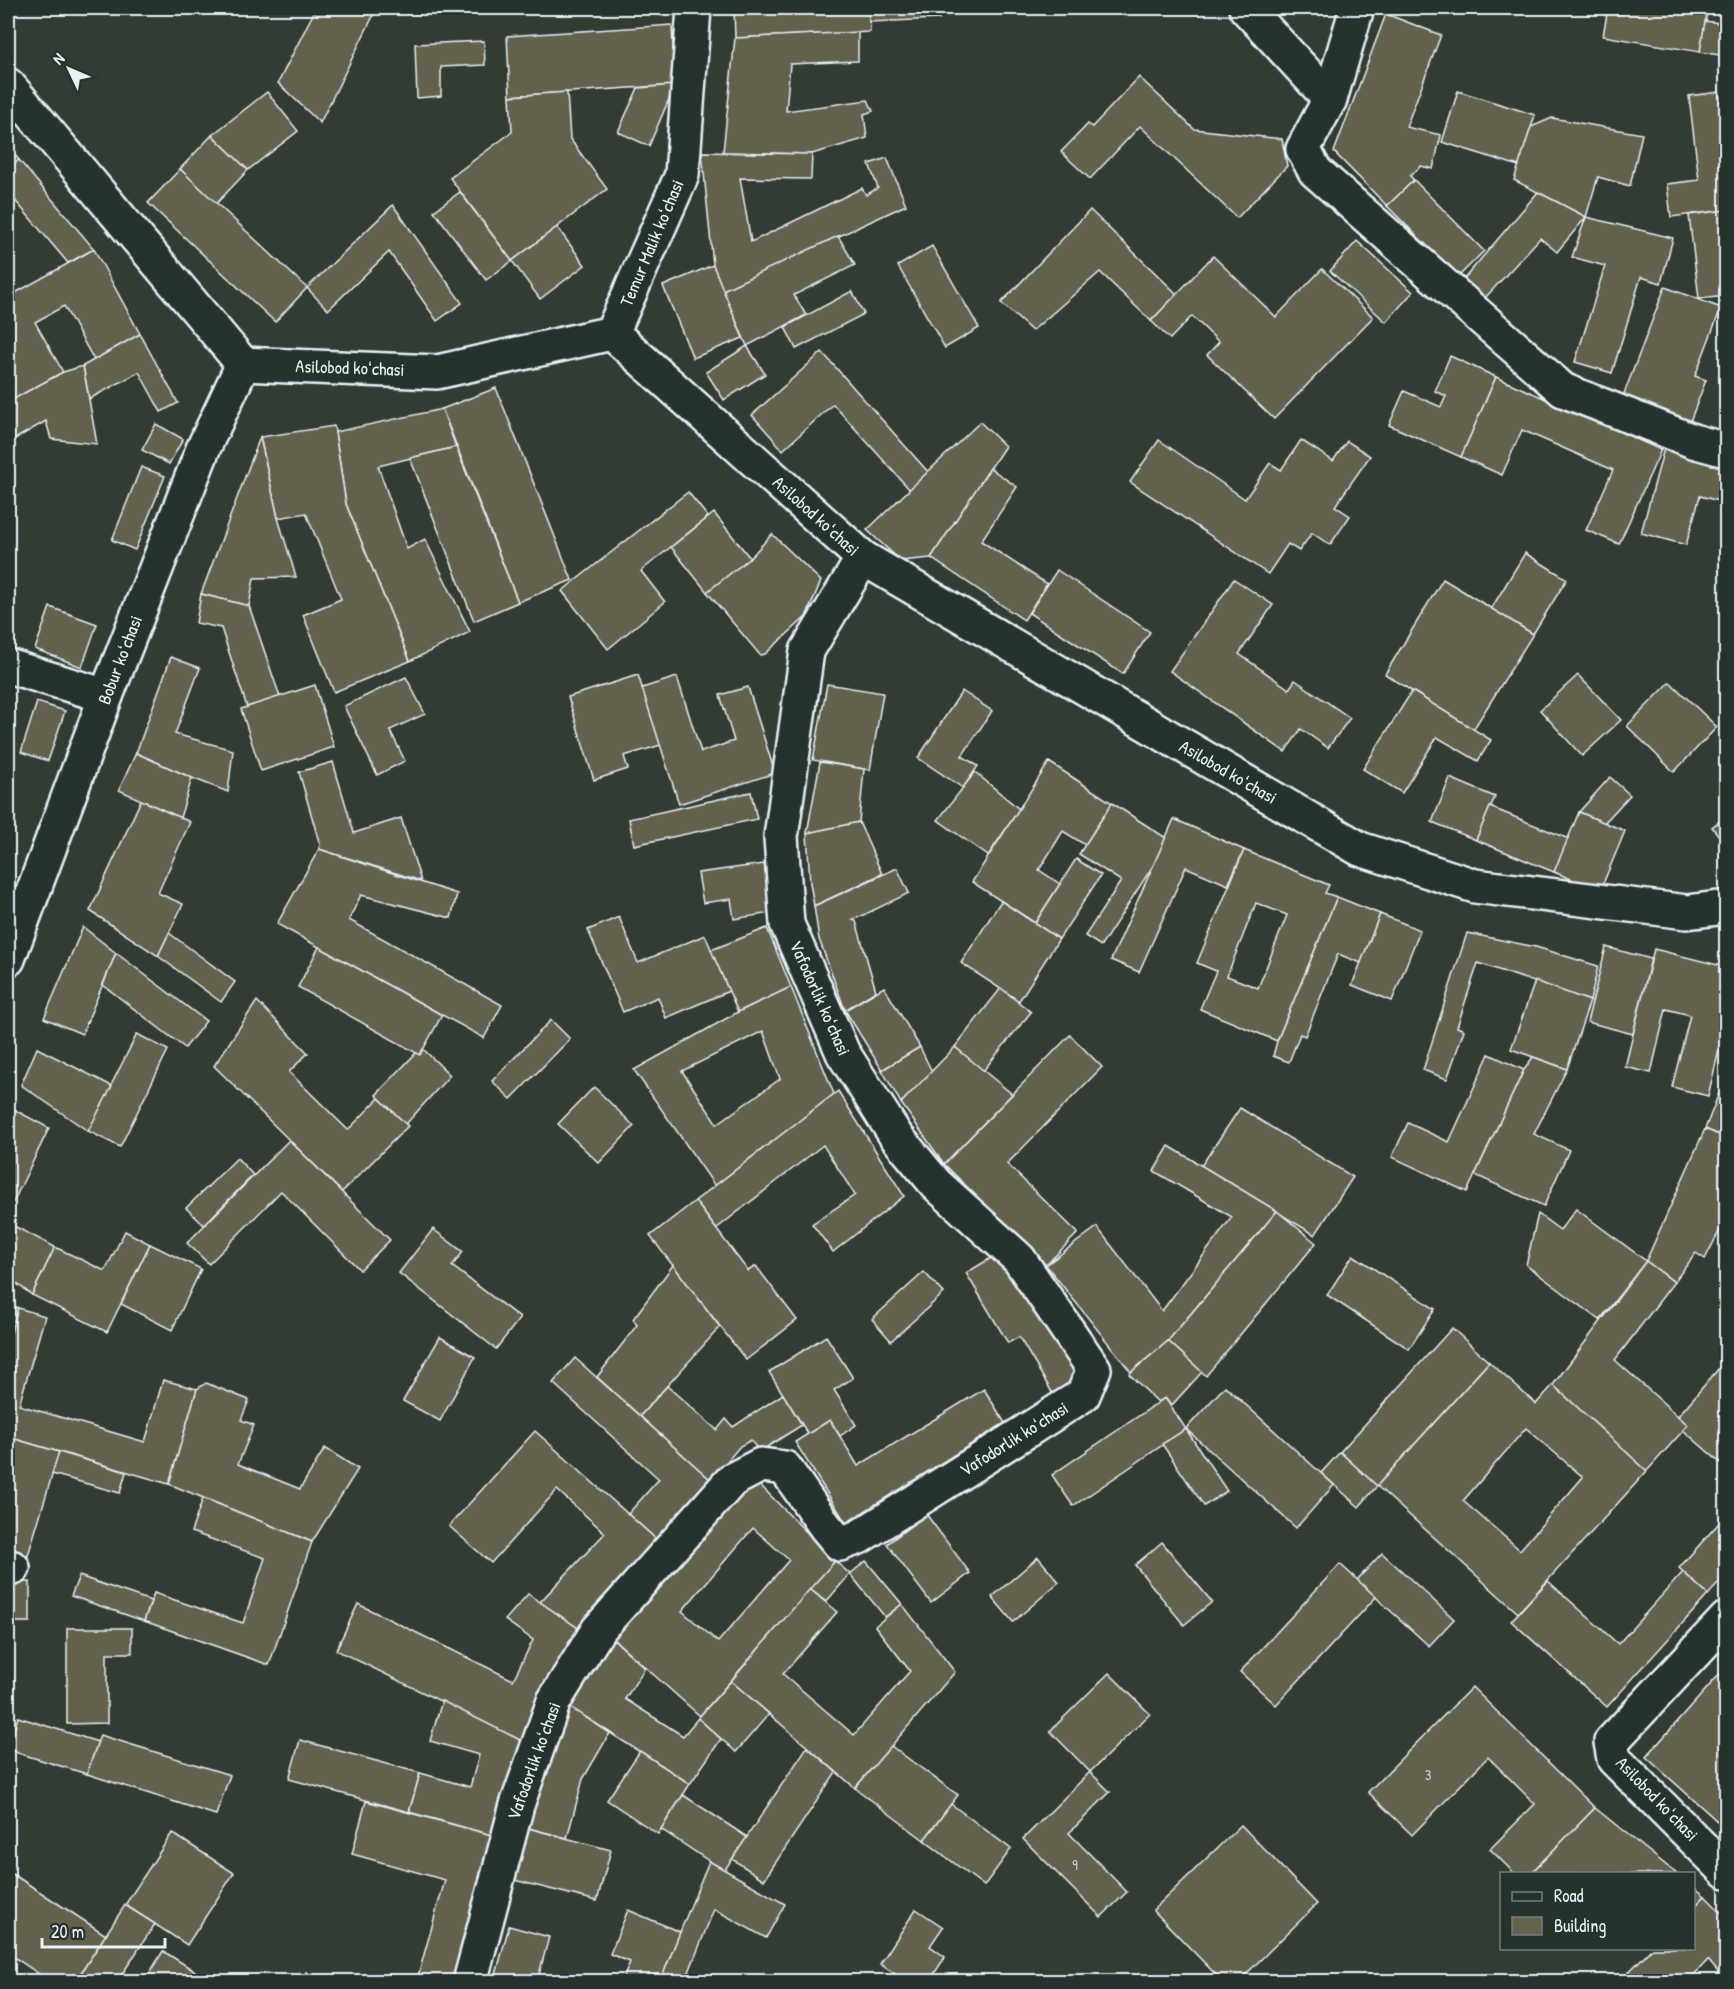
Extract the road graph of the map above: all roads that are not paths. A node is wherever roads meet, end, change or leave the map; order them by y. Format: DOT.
graph roads {
  1 [pos="694,8"];
  2 [pos="1246,8"];
  3 [pos="1357,8"];
  4 [pos="8,85"];
  5 [pos="1330,99"];
  6 [pos="612,333"];
  7 [pos="243,364"];
  8 [pos="1726,450"];
  9 [pos="863,558"];
  10 [pos="8,666"];
  11 [pos="106,696"];
  12 [pos="1726,907"];
  13 [pos="8,959"];
  14 [pos="1726,1619"];
  15 [pos="1726,1871"];
  16 [pos="470,1982"];
  1 -- 6 [label="street, Temur Malik koʻchasi"];
  2 -- 5 [label="street"];
  3 -- 5 [label="street"];
  4 -- 7 [label="street"];
  5 -- 8 [label="street"];
  6 -- 7 [label="street, Asilobod koʻchasi"];
  6 -- 9 [label="street, Asilobod koʻchasi"];
  7 -- 11 [label="street, Bobur koʻchasi"];
  9 -- 12 [label="street, Asilobod koʻchasi"];
  9 -- 16 [label="street, Vafodorlik koʻchasi"];
  10 -- 11 [label="street"];
  11 -- 13 [label="street, Bobur koʻchasi"];
  14 -- 15 [label="street, Asilobod koʻchasi"];
}
